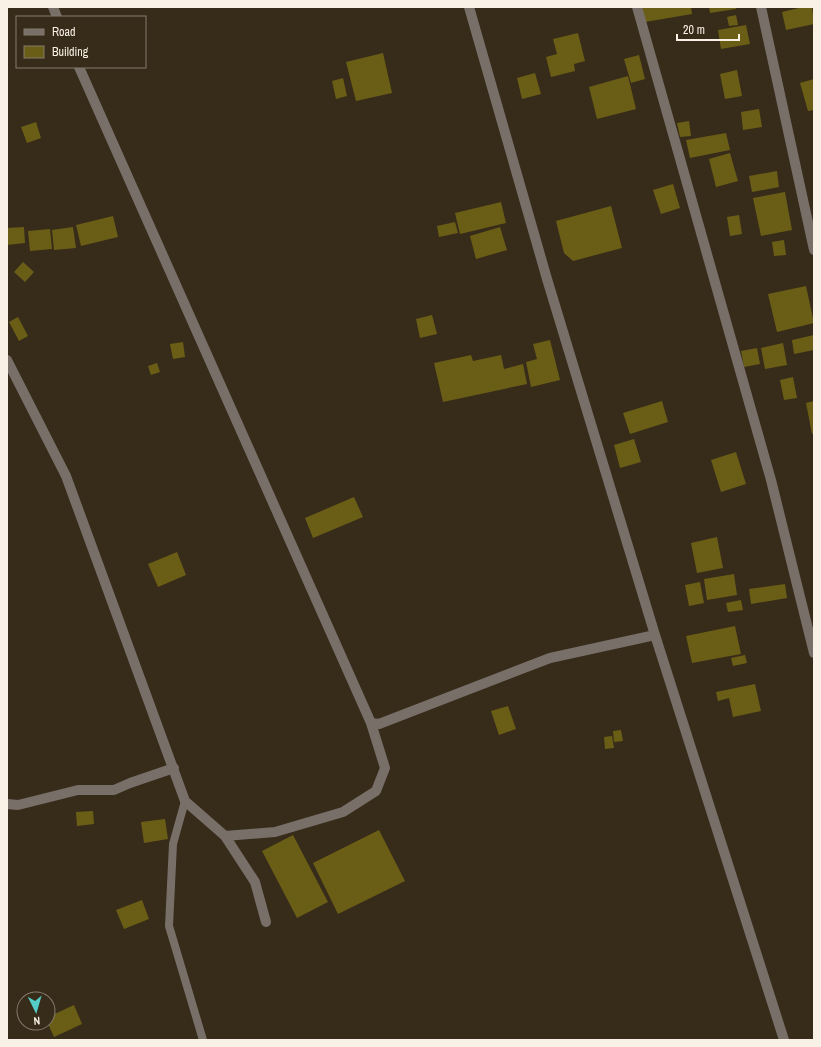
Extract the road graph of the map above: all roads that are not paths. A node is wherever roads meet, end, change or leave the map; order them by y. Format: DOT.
graph roads {
  1 [pos="469,7"];
  2 [pos="638,7"];
  3 [pos="761,7"];
  4 [pos="79,68"];
  5 [pos="814,250"];
  6 [pos="7,360"];
  7 [pos="655,635"];
  8 [pos="814,653"];
  9 [pos="371,723"];
  10 [pos="174,768"];
  11 [pos="185,801"];
  12 [pos="7,804"];
  13 [pos="225,836"];
  14 [pos="266,922"];
  15 [pos="203,1040"];
  16 [pos="784,1040"];
  1 -- 7 [label="street"];
  2 -- 8 [label="street"];
  3 -- 5 [label="street"];
  4 -- 9 [label="street"];
  6 -- 10 [label="street"];
  7 -- 9 [label="street"];
  7 -- 16 [label="street"];
  9 -- 13 [label="street"];
  10 -- 11 [label="street"];
  10 -- 12 [label="street"];
  11 -- 13 [label="street"];
  11 -- 15 [label="lane"];
  13 -- 14 [label="street"];
}
